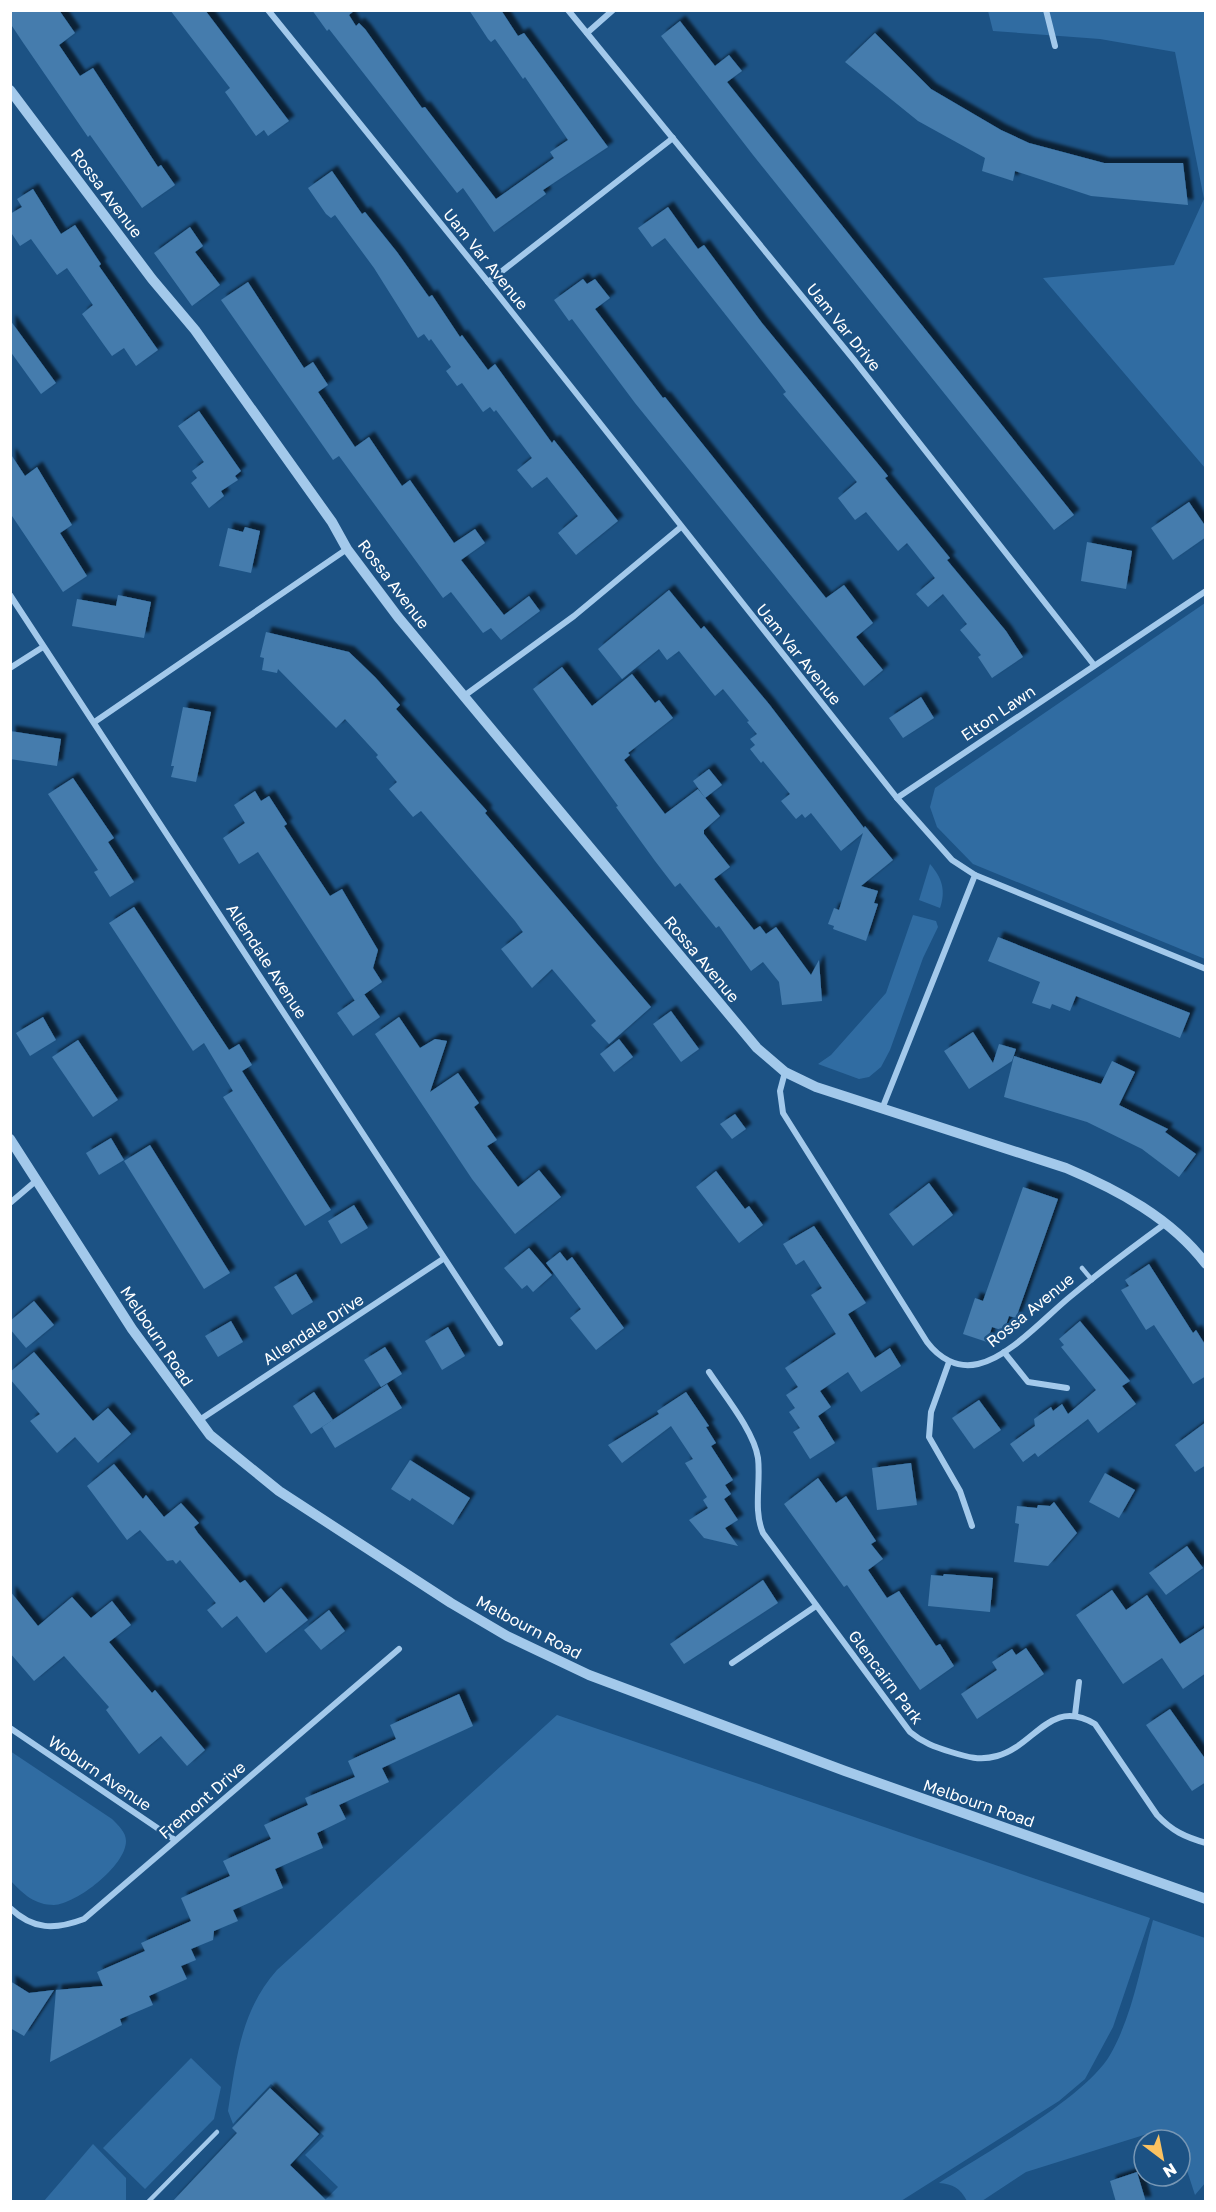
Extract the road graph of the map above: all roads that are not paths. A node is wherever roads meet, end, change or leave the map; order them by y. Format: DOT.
graph roads {
  1 [pos="268,10"];
  2 [pos="568,10"];
  3 [pos="613,10"];
  4 [pos="1047,10"];
  5 [pos="587,33"];
  6 [pos="1055,46"];
  7 [pos="10,90"];
  8 [pos="673,138"];
  9 [pos="488,282"];
  10 [pos="681,527"];
  11 [pos="347,549"];
  12 [pos="1206,591"];
  13 [pos="10,595"];
  14 [pos="43,646"];
  15 [pos="1094,665"];
  16 [pos="10,669"];
  17 [pos="464,696"];
  18 [pos="96,722"];
  19 [pos="897,798"];
  20 [pos="975,875"];
  21 [pos="1206,969"];
  22 [pos="785,1072"];
  23 [pos="882,1109"];
  24 [pos="10,1139"];
  25 [pos="37,1180"];
  26 [pos="10,1203"];
  27 [pos="1166,1223"];
  28 [pos="443,1259"];
  29 [pos="1206,1264"];
  30 [pos="1082,1268"];
  31 [pos="1092,1280"];
  32 [pos="500,1343"];
  33 [pos="1004,1352"];
  34 [pos="949,1362"];
  35 [pos="710,1372"];
  36 [pos="1067,1388"];
  37 [pos="198,1421"];
  38 [pos="972,1526"];
  39 [pos="816,1606"];
  40 [pos="399,1649"];
  41 [pos="732,1663"];
  42 [pos="1079,1682"];
  43 [pos="1075,1715"];
  44 [pos="10,1728"];
  45 [pos="175,1840"];
  46 [pos="1206,1843"];
  47 [pos="1206,1899"];
  48 [pos="10,1908"];
  49 [pos="217,2132"];
  50 [pos="148,2202"];
  1 -- 9 [label="street, Uam Var Avenue"];
  2 -- 5 [label="street, Uam Var Drive"];
  3 -- 5 [label="street"];
  4 -- 6 [label="street"];
  5 -- 8 [label="street, Uam Var Drive"];
  7 -- 11 [label="street, Rossa Avenue"];
  8 -- 9 [label="street"];
  8 -- 15 [label="street, Uam Var Drive"];
  9 -- 10 [label="street, Uam Var Avenue"];
  10 -- 17 [label="street"];
  10 -- 19 [label="street, Uam Var Avenue"];
  11 -- 17 [label="street, Rossa Avenue"];
  11 -- 18 [label="street"];
  12 -- 15 [label="street, Elton Lawn"];
  13 -- 14 [label="street, Allendale Avenue"];
  14 -- 16 [label="street"];
  14 -- 18 [label="street, Allendale Avenue"];
  15 -- 19 [label="street, Elton Lawn"];
  17 -- 22 [label="street, Rossa Avenue"];
  18 -- 28 [label="street, Allendale Avenue"];
  19 -- 20 [label="street"];
  20 -- 21 [label="street"];
  20 -- 23 [label="street"];
  22 -- 23 [label="street, Rossa Avenue"];
  22 -- 34 [label="street"];
  23 -- 27 [label="street, Rossa Avenue"];
  24 -- 25 [label="street, Melbourn Road"];
  25 -- 26 [label="street"];
  25 -- 37 [label="street, Melbourn Road"];
  27 -- 29 [label="street, Rossa Avenue"];
  27 -- 31 [label="street, Rossa Avenue"];
  28 -- 32 [label="street, Allendale Avenue"];
  28 -- 37 [label="street, Allendale Drive"];
  30 -- 31 [label="lane"];
  31 -- 33 [label="street, Rossa Avenue"];
  33 -- 34 [label="street, Rossa Avenue"];
  33 -- 36 [label="street"];
  34 -- 38 [label="street"];
  35 -- 39 [label="street, Glencairn Park"];
  37 -- 47 [label="street, Melbourn Road"];
  39 -- 41 [label="street"];
  39 -- 43 [label="street, Glencairn Park"];
  40 -- 45 [label="street, Fremont Drive"];
  42 -- 43 [label="street"];
  43 -- 46 [label="street"];
  44 -- 45 [label="street, Woburn Avenue"];
  45 -- 48 [label="street, Fremont Drive"];
  49 -- 50 [label="lane"];
}
